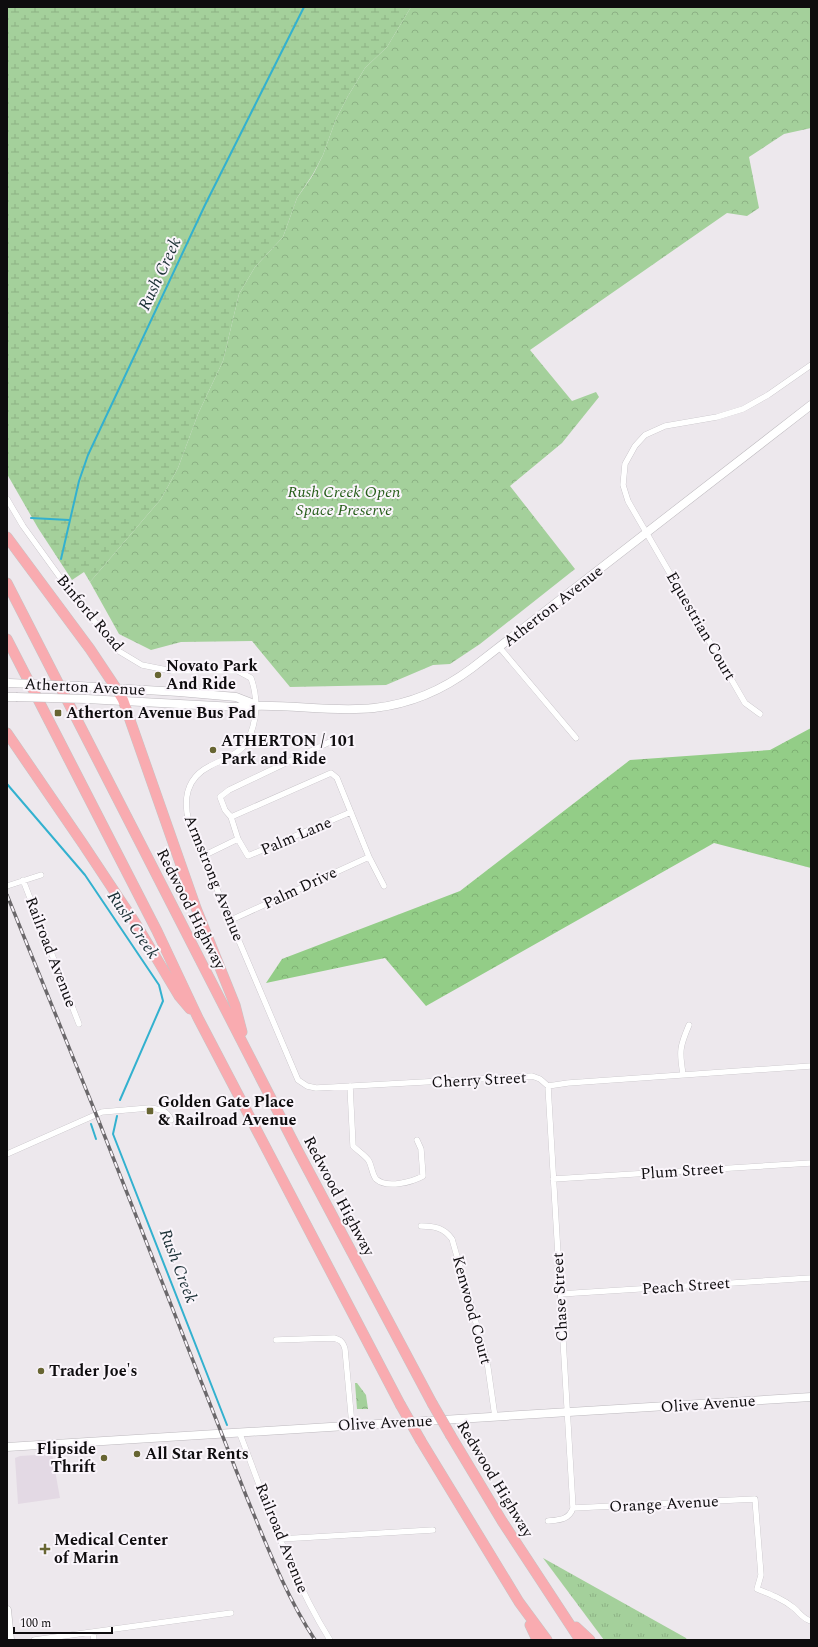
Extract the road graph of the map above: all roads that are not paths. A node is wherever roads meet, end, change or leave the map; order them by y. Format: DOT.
graph roads {
  1 [pos="811,365"];
  2 [pos="811,405"];
  3 [pos="7,499"];
  4 [pos="648,532"];
  5 [pos="7,537"];
  6 [pos="7,583"];
  7 [pos="7,639"];
  8 [pos="500,648"];
  9 [pos="8,683"];
  10 [pos="116,688"];
  11 [pos="7,697"];
  12 [pos="123,700"];
  13 [pos="257,705"];
  14 [pos="760,714"];
  15 [pos="7,733"];
  16 [pos="576,738"];
  17 [pos="336,739"];
  18 [pos="351,812"];
  19 [pos="231,817"];
  20 [pos="238,839"];
  21 [pos="203,856"];
  22 [pos="369,857"];
  23 [pos="41,875"];
  24 [pos="23,880"];
  25 [pos="7,886"];
  26 [pos="384,886"];
  27 [pos="231,920"];
  28 [pos="257,984"];
  29 [pos="198,1018"];
  30 [pos="79,1024"];
  31 [pos="689,1025"];
  32 [pos="248,1053"];
  33 [pos="811,1066"];
  34 [pos="683,1074"];
  35 [pos="350,1086"];
  36 [pos="548,1086"];
  37 [pos="171,1120"];
  38 [pos="417,1140"];
  39 [pos="7,1153"];
  40 [pos="811,1163"];
  41 [pos="553,1179"];
  42 [pos="421,1226"];
  43 [pos="811,1278"];
  44 [pos="560,1294"];
  45 [pos="276,1340"];
  46 [pos="811,1397"];
  47 [pos="568,1413"];
  48 [pos="495,1417"];
  49 [pos="352,1425"];
  50 [pos="240,1434"];
  51 [pos="7,1447"];
  52 [pos="573,1508"];
  53 [pos="548,1521"];
  54 [pos="433,1530"];
  55 [pos="280,1539"];
  56 [pos="519,1602"];
  57 [pos="7,1610"];
  58 [pos="231,1613"];
  59 [pos="561,1613"];
  60 [pos="811,1621"];
  61 [pos="93,1632"];
  62 [pos="10,1640"];
  63 [pos="34,1640"];
  64 [pos="94,1640"];
  65 [pos="330,1640"];
  66 [pos="537,1640"];
  67 [pos="547,1640"];
  68 [pos="580,1640"];
  69 [pos="590,1640"];
  1 -- 4 [label="street, Equestrian Court"];
  2 -- 4 [label="main road, Atherton Avenue"];
  3 -- 13 [label="street, Binford Road"];
  4 -- 8 [label="main road, Atherton Avenue"];
  4 -- 14 [label="street, Equestrian Court"];
  5 -- 10 [label="highway"];
  6 -- 32 [label="highway, Redwood Highway"];
  7 -- 29 [label="highway"];
  8 -- 13 [label="main road, Atherton Avenue"];
  8 -- 16 [label="street"];
  9 -- 10 [label="main road, Atherton Avenue, bridge"];
  10 -- 12 [label="highway"];
  10 -- 13 [label="main road, Atherton Avenue"];
  11 -- 12 [label="main road, Atherton Avenue, bridge"];
  12 -- 13 [label="main road, Atherton Avenue"];
  12 -- 32 [label="highway"];
  13 -- 21 [label="street, Armstrong Avenue"];
  15 -- 29 [label="highway"];
  17 -- 19 [label="street, Palm Lane"];
  18 -- 19 [label="street"];
  18 -- 20 [label="street, Palm Lane"];
  18 -- 22 [label="street"];
  19 -- 20 [label="street, Palm Lane"];
  20 -- 21 [label="street"];
  21 -- 27 [label="street, Armstrong Avenue"];
  22 -- 26 [label="street"];
  22 -- 27 [label="street, Palm Drive"];
  23 -- 24 [label="street"];
  24 -- 25 [label="street"];
  24 -- 30 [label="street, Railroad Avenue"];
  27 -- 28 [label="street, Armstrong Avenue"];
  28 -- 35 [label="street, Cherry Street"];
  29 -- 56 [label="highway, bridge"];
  31 -- 34 [label="street"];
  32 -- 59 [label="highway, Redwood Highway, bridge"];
  33 -- 34 [label="street, Cherry Street"];
  34 -- 36 [label="street, Cherry Street"];
  35 -- 36 [label="street, Cherry Street"];
  35 -- 38 [label="street"];
  36 -- 41 [label="street, Chase Street"];
  37 -- 39 [label="street"];
  40 -- 41 [label="street, Plum Street"];
  41 -- 44 [label="street, Chase Street"];
  42 -- 48 [label="street, Kenwood Court"];
  43 -- 44 [label="street, Peach Street"];
  44 -- 47 [label="street, Chase Street"];
  45 -- 49 [label="street"];
  46 -- 47 [label="main road, Olive Avenue"];
  47 -- 48 [label="main road, Olive Avenue"];
  47 -- 52 [label="street, Chase Street"];
  48 -- 49 [label="main road, Olive Avenue"];
  49 -- 50 [label="main road, Olive Avenue"];
  50 -- 51 [label="main road, Olive Avenue"];
  50 -- 55 [label="street, Railroad Avenue"];
  52 -- 53 [label="street"];
  52 -- 60 [label="street, Orange Avenue"];
  54 -- 55 [label="street"];
  55 -- 65 [label="street, Railroad Avenue"];
  56 -- 66 [label="highway"];
  56 -- 67 [label="highway"];
  57 -- 62 [label="main road"];
  58 -- 61 [label="street"];
  59 -- 68 [label="highway, Redwood Highway"];
  59 -- 69 [label="highway"];
  61 -- 63 [label="street"];
  61 -- 64 [label="street"];
}
